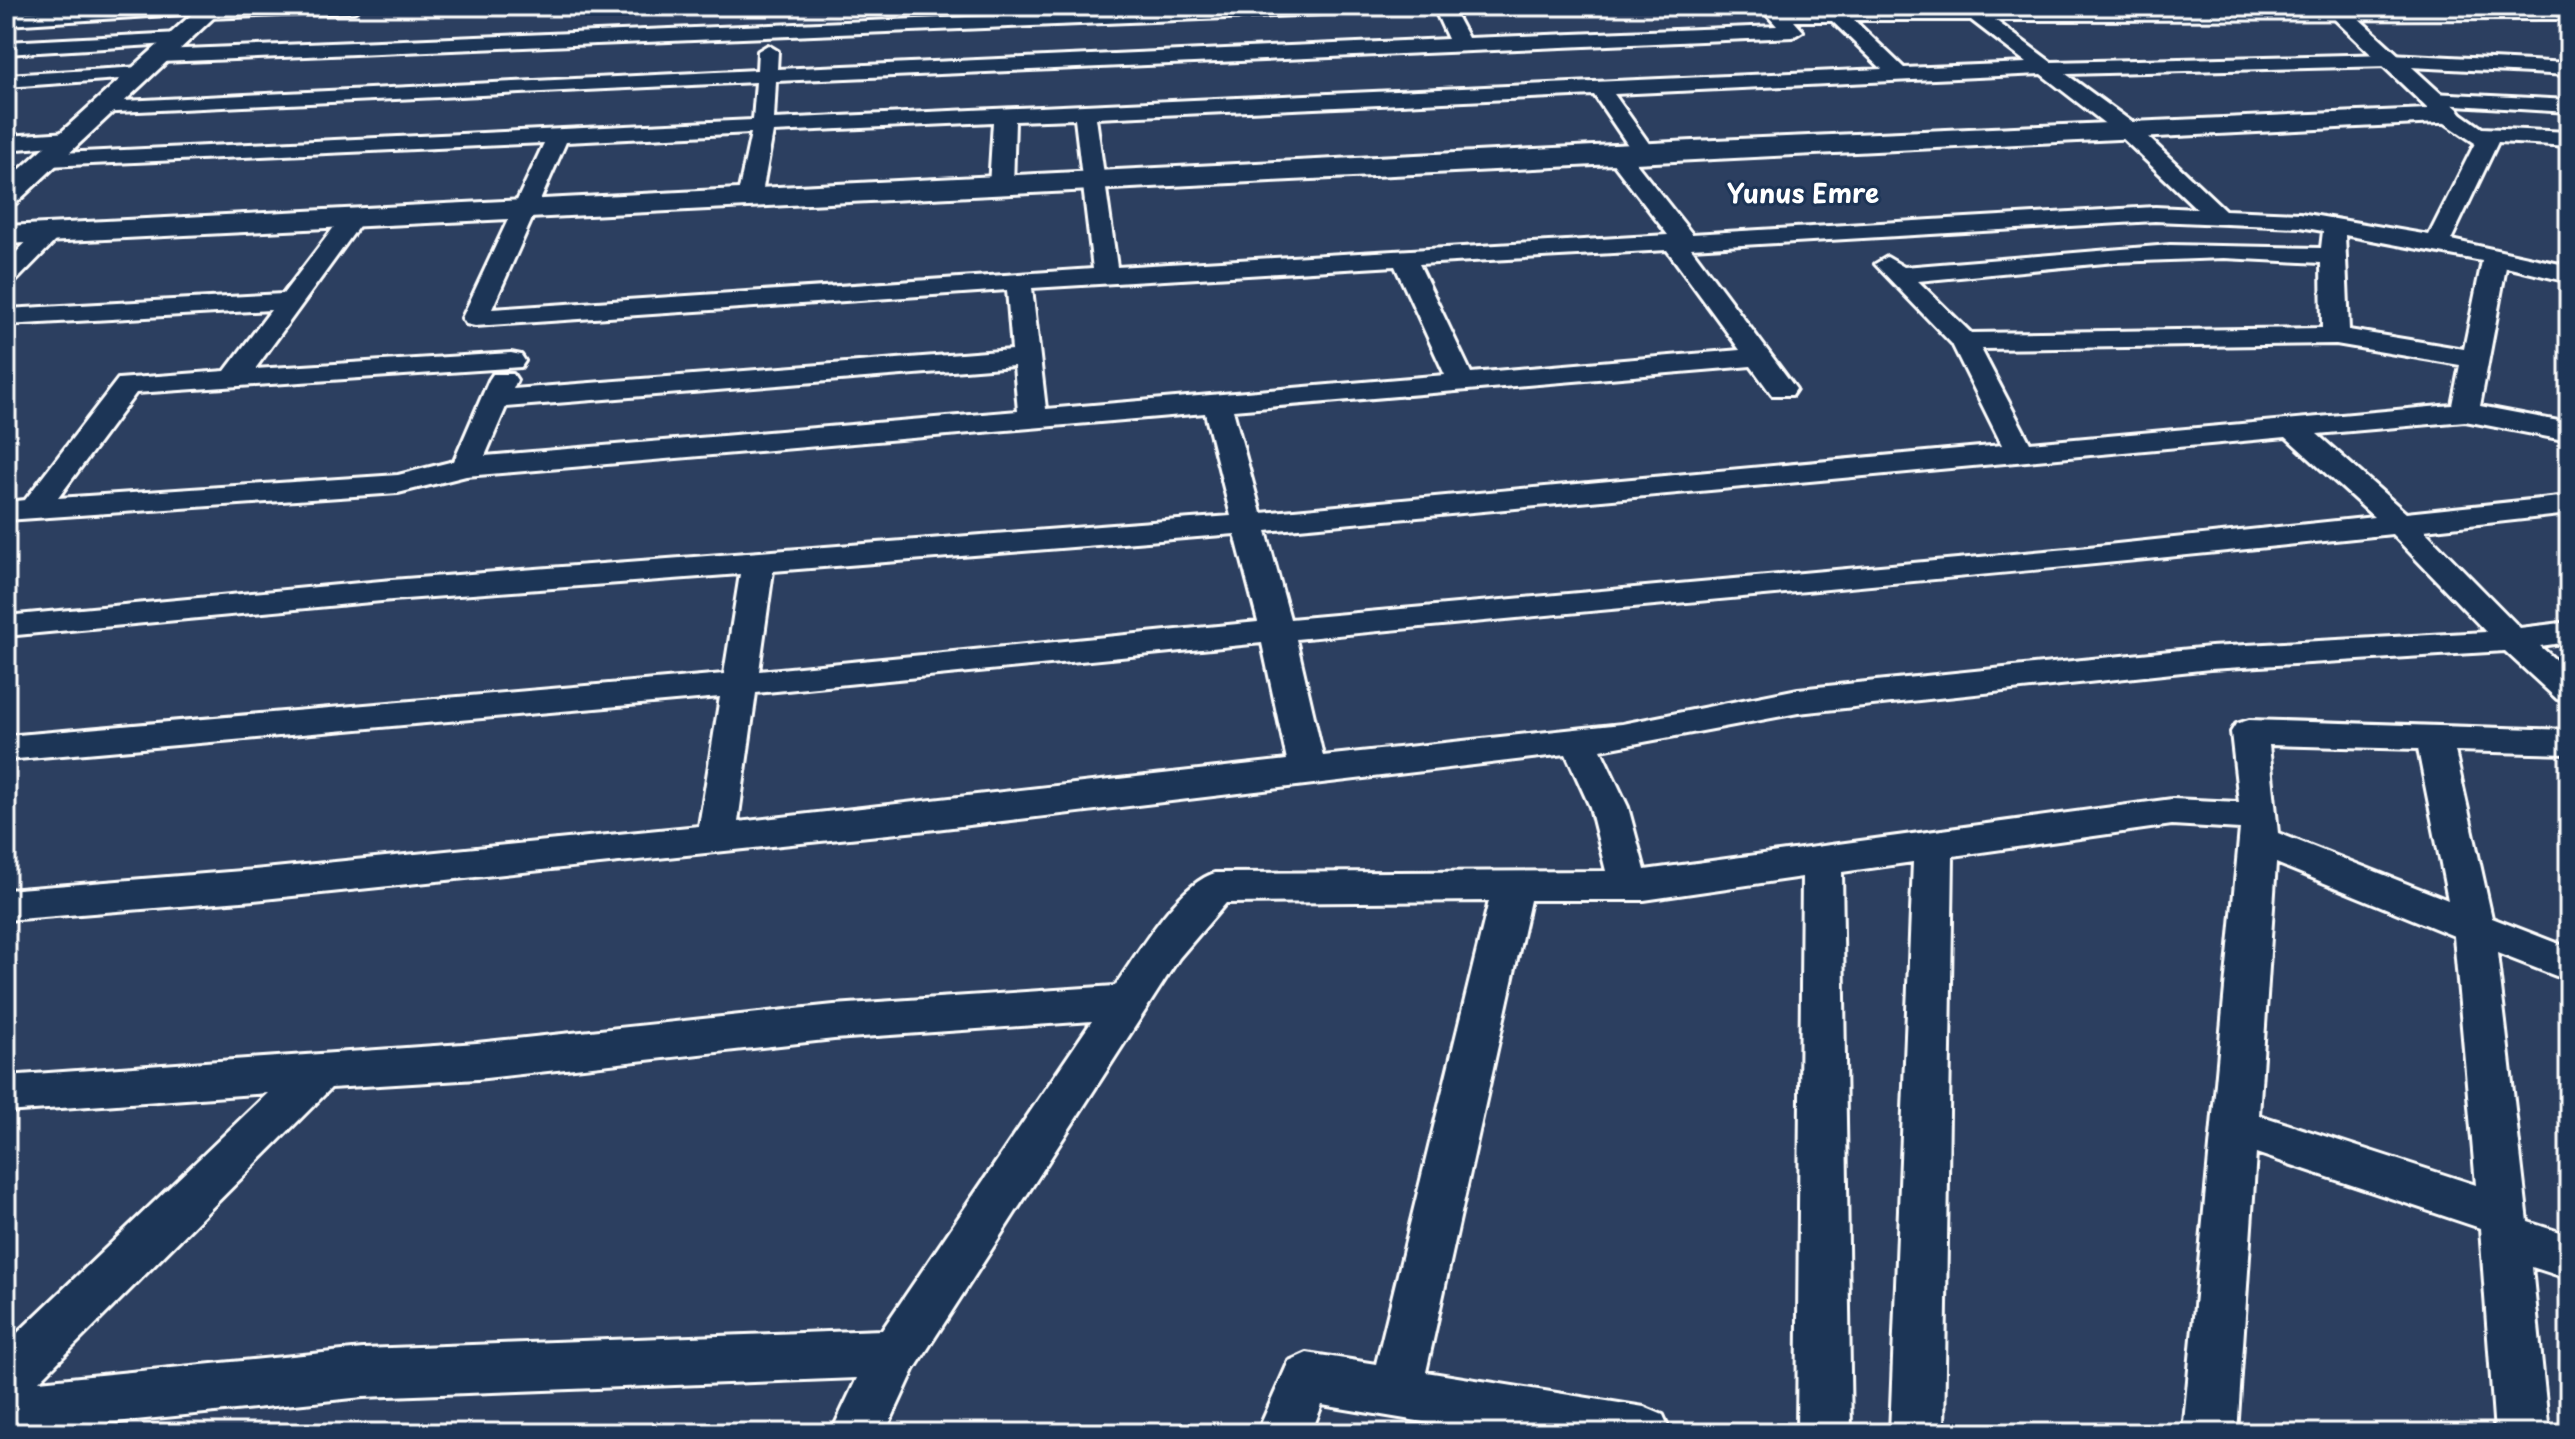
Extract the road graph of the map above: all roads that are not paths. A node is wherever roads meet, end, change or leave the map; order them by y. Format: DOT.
graph roads {
  1 [pos="354,6"];
  2 [pos="776,6"];
  3 [pos="1370,6"];
  4 [pos="1442,6"];
  5 [pos="212,8"];
  6 [pos="1968,9"];
  7 [pos="2063,9"];
  8 [pos="2183,9"];
  9 [pos="1772,10"];
  10 [pos="1846,11"];
  11 [pos="2569,13"];
  12 [pos="2342,15"];
  13 [pos="68,16"];
  14 [pos="6,19"];
  15 [pos="771,31"];
  16 [pos="2508,33"];
  17 [pos="1461,45"];
  18 [pos="38,47"];
  19 [pos="6,48"];
  20 [pos="1241,53"];
  21 [pos="160,56"];
  22 [pos="2390,60"];
  23 [pos="2044,68"];
  24 [pos="2569,69"];
  25 [pos="1898,74"];
  26 [pos="764,76"];
  27 [pos="6,79"];
  28 [pos="1600,88"];
  29 [pos="1254,105"];
  30 [pos="2569,106"];
  31 [pos="104,108"];
  32 [pos="2441,108"];
  33 [pos="1085,114"];
  34 [pos="1004,117"];
  35 [pos="763,128"];
  36 [pos="2125,128"];
  37 [pos="2476,134"];
  38 [pos="558,136"];
  39 [pos="69,139"];
  40 [pos="2569,139"];
  41 [pos="6,143"];
  42 [pos="1644,152"];
  43 [pos="1616,153"];
  44 [pos="48,159"];
  45 [pos="1094,181"];
  46 [pos="1001,186"];
  47 [pos="7,195"];
  48 [pos="749,199"];
  49 [pos="526,211"];
  50 [pos="2218,216"];
  51 [pos="352,219"];
  52 [pos="2332,225"];
  53 [pos="1854,232"];
  54 [pos="49,233"];
  55 [pos="6,235"];
  56 [pos="1680,243"];
  57 [pos="2437,244"];
  58 [pos="2333,256"];
  59 [pos="2495,257"];
  60 [pos="1404,258"];
  61 [pos="2569,274"];
  62 [pos="1898,275"];
  63 [pos="1106,276"];
  64 [pos="6,277"];
  65 [pos="1019,282"];
  66 [pos="291,301"];
  67 [pos="533,315"];
  68 [pos="6,317"];
  69 [pos="2336,336"];
  70 [pos="1964,341"];
  71 [pos="1026,357"];
  72 [pos="1758,357"];
  73 [pos="2475,359"];
  74 [pos="511,361"];
  75 [pos="234,378"];
  76 [pos="1462,383"];
  77 [pos="1782,389"];
  78 [pos="495,399"];
  79 [pos="1217,404"];
  80 [pos="2465,412"];
  81 [pos="1033,420"];
  82 [pos="2293,428"];
  83 [pos="2569,432"];
  84 [pos="2020,452"];
  85 [pos="466,467"];
  86 [pos="2569,505"];
  87 [pos="20,510"];
  88 [pos="1247,523"];
  89 [pos="2400,524"];
  90 [pos="758,563"];
  91 [pos="6,626"];
  92 [pos="1277,632"];
  93 [pos="2569,632"];
  94 [pos="2512,639"];
  95 [pos="741,685"];
  96 [pos="2569,691"];
  97 [pos="2434,737"];
  98 [pos="1578,741"];
  99 [pos="2569,742"];
  100 [pos="6,748"];
  101 [pos="1308,770"];
  102 [pos="2259,829"];
  103 [pos="717,837"];
  104 [pos="1934,843"];
  105 [pos="1822,859"];
  106 [pos="1629,885"];
  107 [pos="1513,886"];
  108 [pos="6,905"];
  109 [pos="2474,927"];
  110 [pos="2569,965"];
  111 [pos="1126,1002"];
  112 [pos="320,1071"];
  113 [pos="6,1094"];
  114 [pos="2233,1126"];
  115 [pos="2504,1226"];
  116 [pos="2569,1257"];
  117 [pos="896,1353"];
  118 [pos="6,1379"];
  119 [pos="1395,1393"];
  120 [pos="6,1410"];
  121 [pos="858,1433"];
  122 [pos="1284,1433"];
  123 [pos="1644,1433"];
  124 [pos="1824,1433"];
  125 [pos="1917,1433"];
  126 [pos="2210,1433"];
  127 [pos="2522,1433"];
  1 -- 5 [label="street"];
  2 -- 15 [label="street"];
  3 -- 15 [label="street"];
  4 -- 17 [label="street"];
  5 -- 13 [label="street"];
  5 -- 21 [label="main road"];
  6 -- 7 [label="street"];
  6 -- 10 [label="street"];
  6 -- 23 [label="street"];
  7 -- 8 [label="street"];
  8 -- 12 [label="street"];
  9 -- 10 [label="street"];
  9 -- 17 [label="street"];
  10 -- 25 [label="street"];
  11 -- 12 [label="street"];
  12 -- 16 [label="street"];
  12 -- 22 [label="main road"];
  13 -- 14 [label="street"];
  13 -- 18 [label="street"];
  15 -- 21 [label="street"];
  15 -- 26 [label="street"];
  17 -- 20 [label="street"];
  18 -- 19 [label="street"];
  18 -- 21 [label="street"];
  18 -- 27 [label="street"];
  20 -- 26 [label="street"];
  20 -- 29 [label="street"];
  21 -- 27 [label="street"];
  21 -- 31 [label="main road"];
  22 -- 23 [label="street"];
  22 -- 24 [label="street"];
  22 -- 32 [label="main road"];
  23 -- 25 [label="street"];
  23 -- 36 [label="street"];
  25 -- 28 [label="street"];
  26 -- 31 [label="street"];
  26 -- 35 [label="street"];
  28 -- 29 [label="street"];
  28 -- 42 [label="street"];
  29 -- 33 [label="street"];
  30 -- 32 [label="street"];
  31 -- 39 [label="main road"];
  32 -- 36 [label="main road"];
  32 -- 37 [label="street"];
  33 -- 34 [label="street"];
  33 -- 45 [label="street"];
  34 -- 35 [label="street"];
  34 -- 46 [label="street"];
  35 -- 38 [label="street"];
  35 -- 48 [label="street"];
  36 -- 42 [label="main road"];
  36 -- 50 [label="street"];
  37 -- 40 [label="street"];
  37 -- 57 [label="street"];
  38 -- 44 [label="street"];
  38 -- 49 [label="street"];
  39 -- 41 [label="street"];
  39 -- 44 [label="main road"];
  42 -- 43 [label="main road"];
  43 -- 45 [label="main road"];
  43 -- 56 [label="street"];
  44 -- 47 [label="main road"];
  45 -- 46 [label="main road"];
  45 -- 63 [label="street"];
  46 -- 48 [label="main road"];
  48 -- 49 [label="main road"];
  49 -- 51 [label="main road"];
  49 -- 67 [label="street"];
  50 -- 52 [label="street"];
  50 -- 53 [label="street"];
  51 -- 54 [label="main road"];
  51 -- 66 [label="street"];
  52 -- 57 [label="street"];
  52 -- 58 [label="street"];
  53 -- 56 [label="street"];
  53 -- 62 [label="street"];
  54 -- 55 [label="main road"];
  54 -- 64 [label="street"];
  56 -- 60 [label="street"];
  56 -- 72 [label="street"];
  57 -- 59 [label="street"];
  58 -- 62 [label="street"];
  58 -- 69 [label="street"];
  59 -- 61 [label="street"];
  59 -- 73 [label="street"];
  60 -- 63 [label="street"];
  60 -- 76 [label="street"];
  62 -- 70 [label="street"];
  63 -- 65 [label="street"];
  65 -- 67 [label="street"];
  65 -- 71 [label="street"];
  66 -- 68 [label="street"];
  66 -- 75 [label="street"];
  67 -- 74 [label="street"];
  69 -- 70 [label="street"];
  69 -- 73 [label="street"];
  70 -- 84 [label="street"];
  71 -- 78 [label="street"];
  71 -- 81 [label="street"];
  72 -- 76 [label="street"];
  72 -- 77 [label="street"];
  73 -- 80 [label="street"];
  74 -- 75 [label="street"];
  74 -- 78 [label="street"];
  75 -- 87 [label="street"];
  76 -- 79 [label="street"];
  78 -- 85 [label="street"];
  79 -- 81 [label="street"];
  79 -- 88 [label="street"];
  80 -- 82 [label="street"];
  80 -- 83 [label="street"];
  81 -- 85 [label="street"];
  82 -- 84 [label="street"];
  82 -- 89 [label="street"];
  84 -- 88 [label="street"];
  85 -- 87 [label="street"];
  86 -- 89 [label="street"];
  88 -- 90 [label="street"];
  88 -- 92 [label="street"];
  89 -- 92 [label="street"];
  89 -- 94 [label="street"];
  90 -- 91 [label="street"];
  90 -- 95 [label="street"];
  92 -- 95 [label="street"];
  92 -- 101 [label="street"];
  93 -- 94 [label="street"];
  94 -- 96 [label="street"];
  94 -- 98 [label="street"];
  95 -- 100 [label="street"];
  95 -- 103 [label="street"];
  97 -- 99 [label="street"];
  97 -- 102 [label="street"];
  97 -- 109 [label="street"];
  98 -- 101 [label="street"];
  98 -- 106 [label="street"];
  101 -- 103 [label="street"];
  102 -- 104 [label="street"];
  102 -- 109 [label="street"];
  102 -- 114 [label="street"];
  103 -- 108 [label="street"];
  104 -- 105 [label="street"];
  104 -- 125 [label="street"];
  105 -- 106 [label="street"];
  105 -- 124 [label="street"];
  106 -- 107 [label="street"];
  107 -- 111 [label="street"];
  107 -- 119 [label="street"];
  109 -- 110 [label="street"];
  109 -- 115 [label="street"];
  111 -- 112 [label="street"];
  111 -- 117 [label="street"];
  112 -- 113 [label="street"];
  112 -- 118 [label="street"];
  114 -- 115 [label="street"];
  114 -- 126 [label="street"];
  115 -- 116 [label="street"];
  115 -- 127 [label="street"];
  117 -- 120 [label="street"];
  117 -- 121 [label="street"];
  119 -- 122 [label="street"];
  119 -- 123 [label="street"];
}
